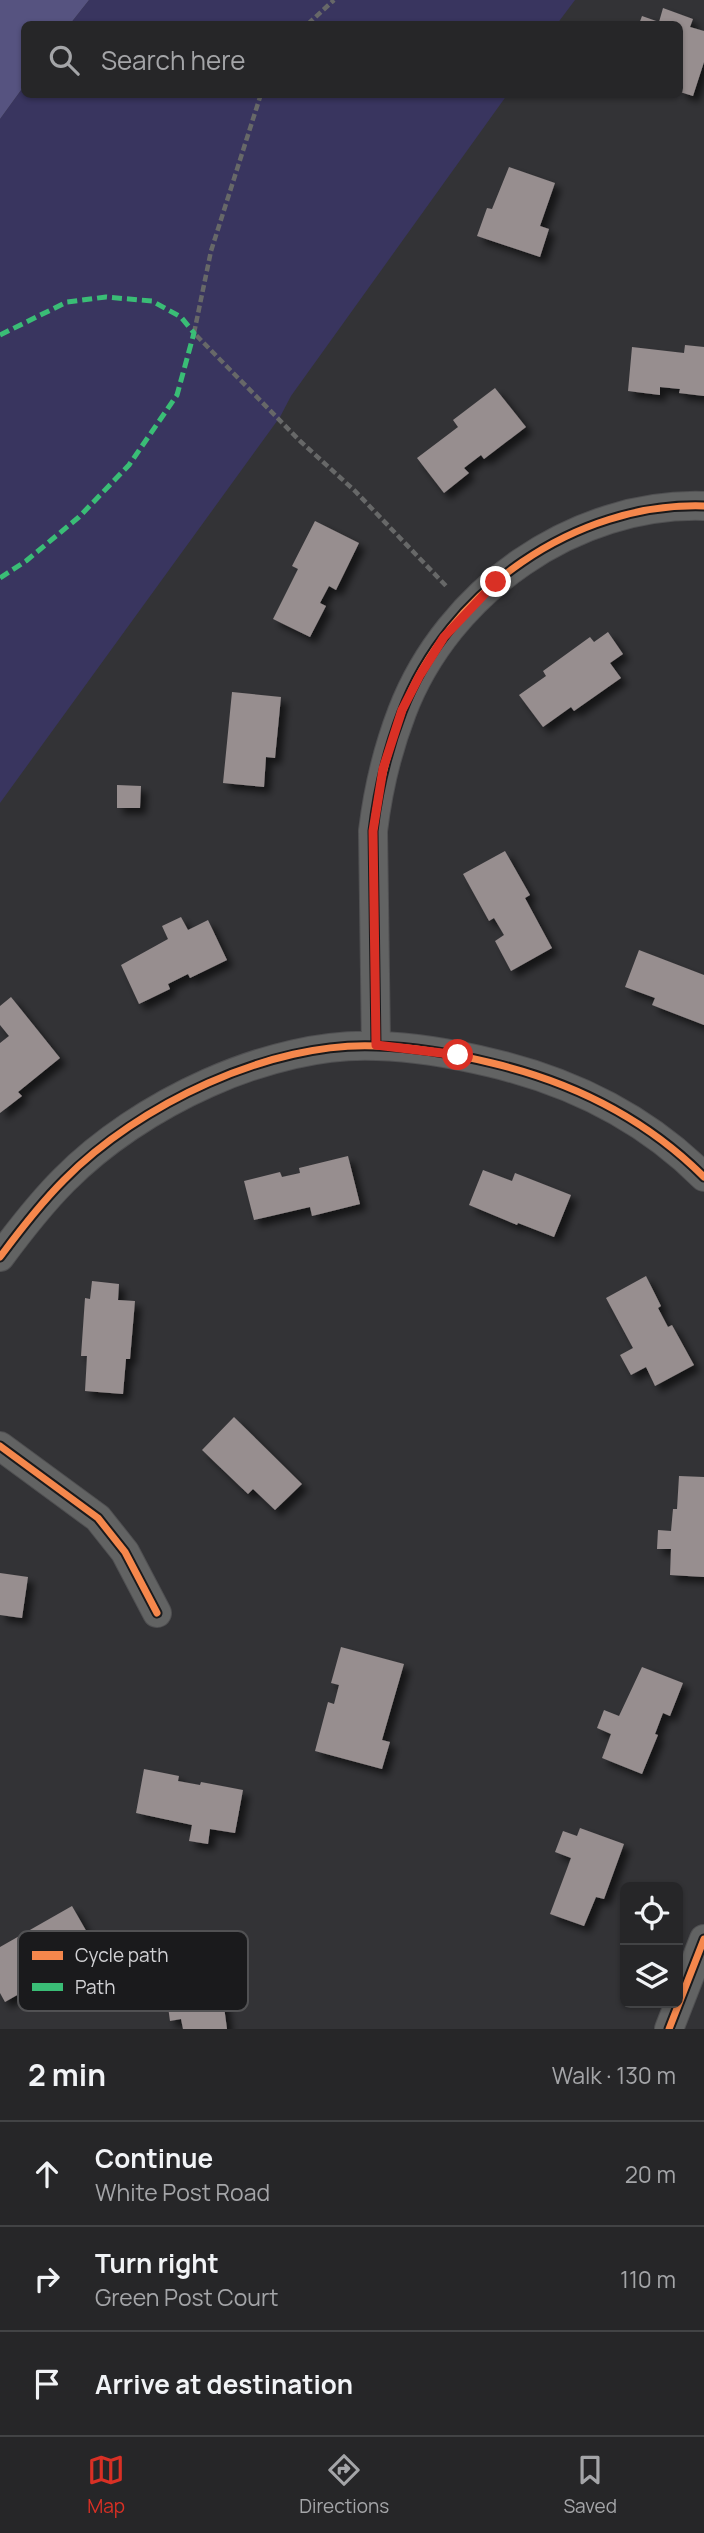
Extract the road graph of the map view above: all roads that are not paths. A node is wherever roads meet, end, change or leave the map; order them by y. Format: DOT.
graph roads {
  1 [pos="704,506"];
  2 [pos="376,1045"];
  3 [pos="704,1177"];
  4 [pos="0,1257"];
  5 [pos="0,1446"];
  6 [pos="157,1613"];
  7 [pos="704,1939"];
  8 [pos="669,2029"];
  1 -- 2 [label="street"];
  2 -- 3 [label="street"];
  2 -- 4 [label="street"];
  5 -- 6 [label="street"];
  7 -- 8 [label="street"];
}
